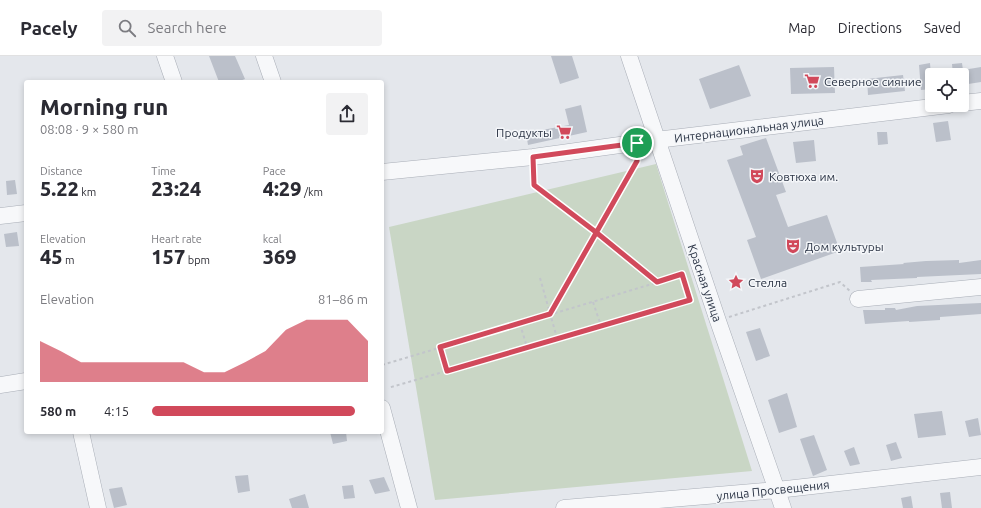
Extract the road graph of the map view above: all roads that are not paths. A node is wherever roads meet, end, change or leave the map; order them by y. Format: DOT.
graph roads {
  1 [pos="165,56"];
  2 [pos="264,56"];
  3 [pos="629,56"];
  4 [pos="173,80"];
  5 [pos="272,80"];
  6 [pos="981,101"];
  7 [pos="969,102"];
  8 [pos="925,108"];
  9 [pos="656,140"];
  10 [pos="384,172"];
  11 [pos="24,213"];
  12 [pos="0,216"];
  13 [pos="981,287"];
  14 [pos="858,299"];
  15 [pos="24,381"];
  16 [pos="0,385"];
  17 [pos="384,415"];
  18 [pos="81,434"];
  19 [pos="981,467"];
  20 [pos="777,490"];
  21 [pos="98,508"];
  22 [pos="409,508"];
  23 [pos="564,508"];
  24 [pos="783,508"];
  1 -- 4 [label="street"];
  2 -- 5 [label="street"];
  3 -- 9 [label="street, Красная улица"];
  6 -- 7 [label="street"];
  8 -- 9 [label="street, Интернациональная улица"];
  9 -- 10 [label="street, Интернациональная улица"];
  9 -- 20 [label="street, Красная улица"];
  11 -- 12 [label="street"];
  13 -- 14 [label="street"];
  15 -- 16 [label="street"];
  17 -- 22 [label="street"];
  18 -- 21 [label="street"];
  19 -- 20 [label="street, улица Просвещения"];
  20 -- 23 [label="street, улица Просвещения"];
  20 -- 24 [label="street, Красная улица"];
}
